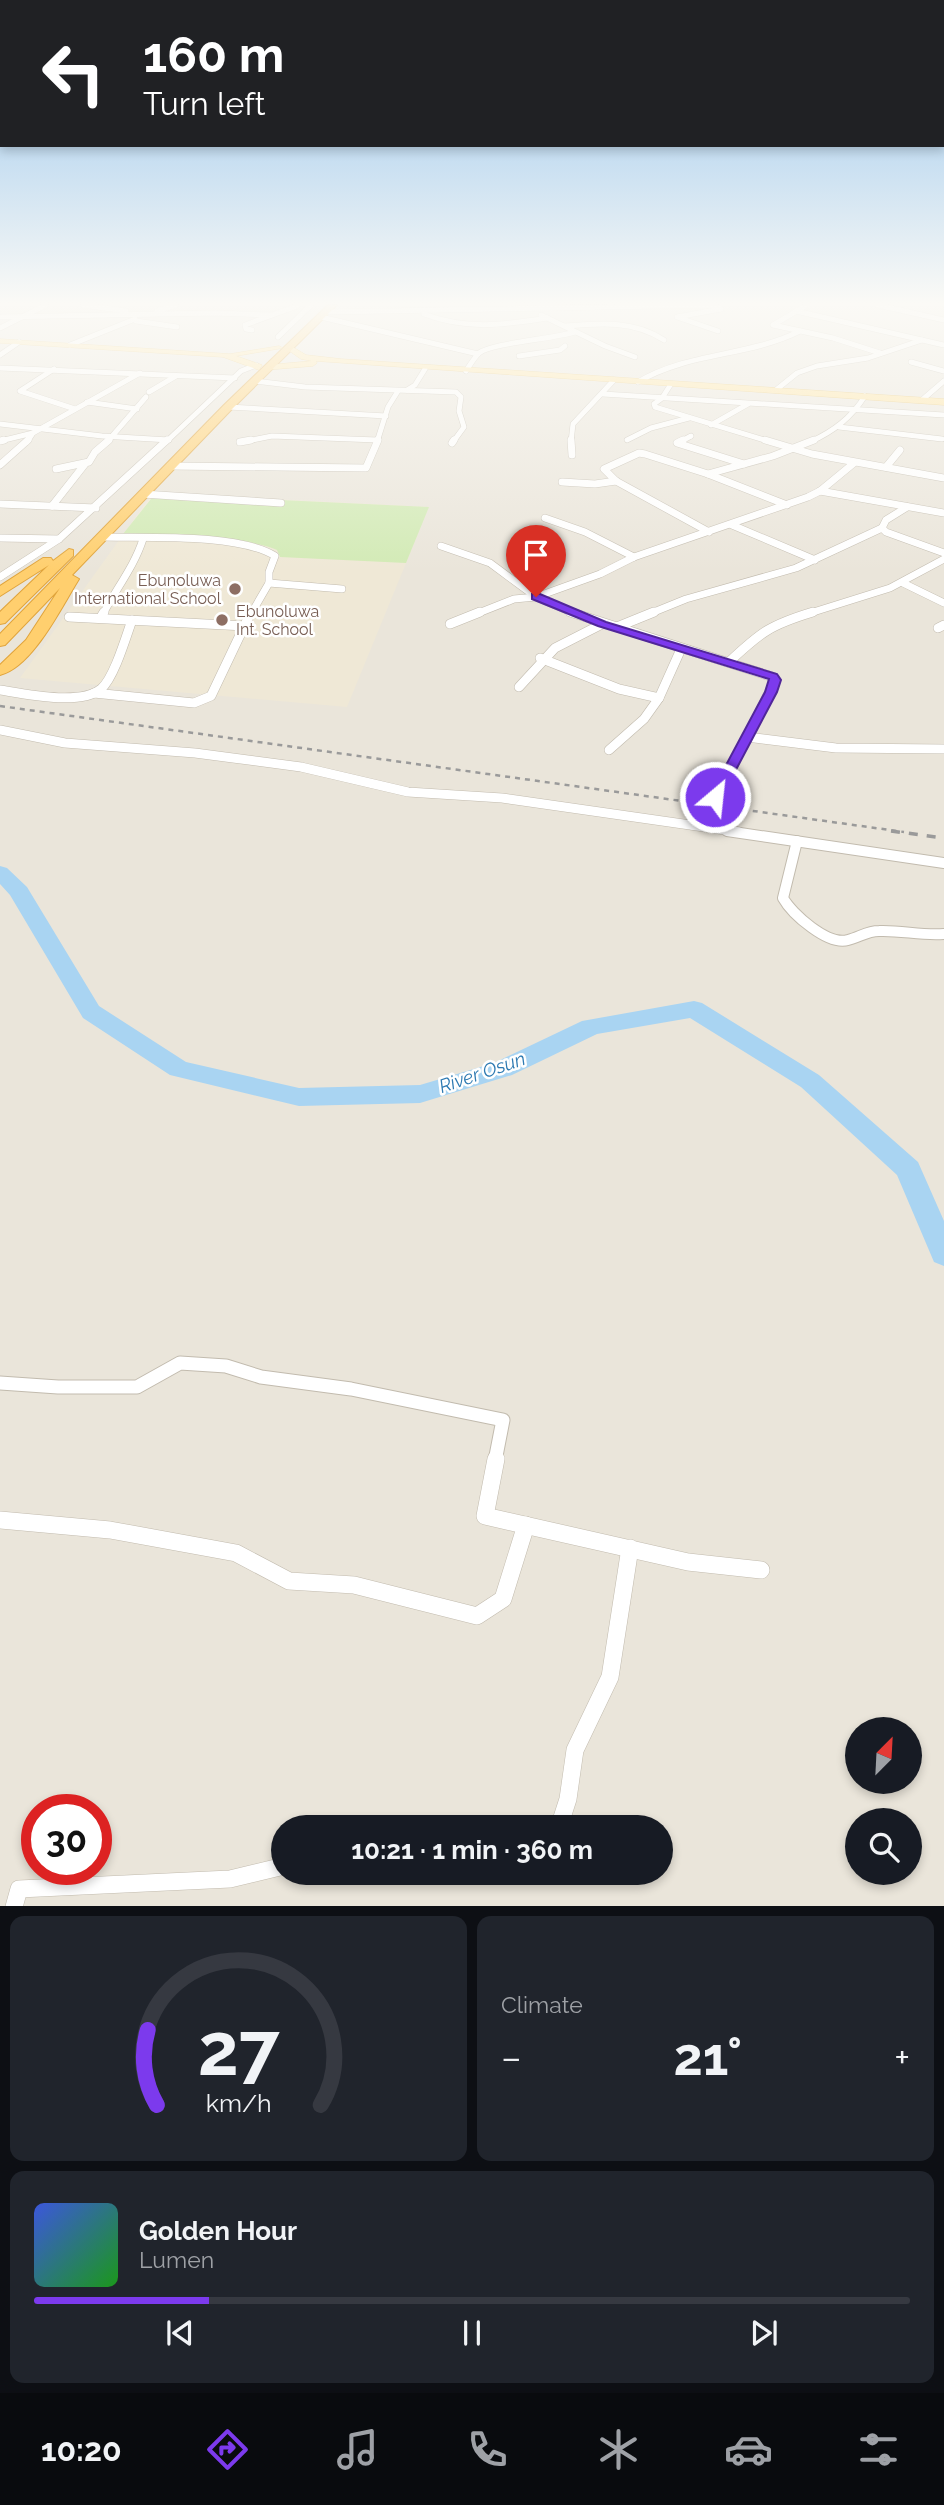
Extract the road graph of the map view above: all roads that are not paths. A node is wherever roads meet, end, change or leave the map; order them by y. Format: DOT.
graph roads {
  1 [pos="29,394"];
  2 [pos="102,394"];
  3 [pos="147,394"];
  4 [pos="218,394"];
  5 [pos="231,394"];
  6 [pos="242,394"];
  7 [pos="395,394"];
  8 [pos="458,394"];
  9 [pos="603,394"];
  10 [pos="665,394"];
  11 [pos="761,394"];
  12 [pos="835,394"];
  13 [pos="929,394"];
  14 [pos="865,396"];
  15 [pos="662,398"];
  16 [pos="922,400"];
  17 [pos="88,402"];
  18 [pos="944,402"];
  19 [pos="750,403"];
  20 [pos="760,403"];
  21 [pos="228,407"];
  22 [pos="137,408"];
  23 [pos="75,409"];
  24 [pos="860,410"];
  25 [pos="944,415"];
  26 [pos="386,416"];
  27 [pos="689,418"];
  28 [pos="0,424"];
  29 [pos="711,425"];
  30 [pos="839,427"];
  31 [pos="35,432"];
  32 [pos="114,436"];
  33 [pos="691,436"];
  34 [pos="942,439"];
  35 [pos="169,440"];
  36 [pos="377,440"];
  37 [pos="627,440"];
  38 [pos="0,441"];
  39 [pos="240,442"];
  40 [pos="452,443"];
  41 [pos="792,449"];
  42 [pos="900,450"];
  43 [pos="572,455"];
  44 [pos="855,463"];
  45 [pos="85,464"];
  46 [pos="747,464"];
  47 [pos="0,465"];
  48 [pos="170,466"];
  49 [pos="886,467"];
  50 [pos="56,469"];
  51 [pos="708,474"];
  52 [pos="944,478"];
  53 [pos="616,481"];
  54 [pos="562,482"];
  55 [pos="820,491"];
  56 [pos="143,494"];
  57 [pos="281,503"];
  58 [pos="0,504"];
  59 [pos="787,505"];
  60 [pos="944,505"];
  61 [pos="52,506"];
  62 [pos="907,507"];
  63 [pos="96,508"];
  64 [pos="940,512"];
  65 [pos="545,518"];
  66 [pos="732,525"];
  67 [pos="882,528"];
  68 [pos="709,532"];
  69 [pos="101,537"];
  70 [pos="0,538"];
  71 [pos="143,538"];
  72 [pos="59,539"];
  73 [pos="944,543"];
  74 [pos="441,546"];
  75 [pos="80,550"];
  76 [pos="940,552"];
  77 [pos="634,557"];
  78 [pos="944,559"];
  79 [pos="815,560"];
  80 [pos="0,577"];
  81 [pos="270,583"];
  82 [pos="903,583"];
  83 [pos="342,589"];
  84 [pos="0,592"];
  85 [pos="536,597"];
  86 [pos="944,603"];
  87 [pos="69,617"];
  88 [pos="101,617"];
  89 [pos="0,620"];
  90 [pos="132,620"];
  91 [pos="450,624"];
  92 [pos="602,624"];
  93 [pos="245,625"];
  94 [pos="617,627"];
  95 [pos="0,642"];
  96 [pos="681,649"];
  97 [pos="540,658"];
  98 [pos="729,662"];
  99 [pos="0,671"];
  100 [pos="519,687"];
  101 [pos="0,690"];
  102 [pos="94,693"];
  103 [pos="659,698"];
  104 [pos="0,730"];
  105 [pos="747,737"];
  106 [pos="944,749"];
  107 [pos="609,750"];
  108 [pos="692,825"];
  109 [pos="797,841"];
  110 [pos="944,863"];
  111 [pos="944,934"];
  112 [pos="0,1383"];
  113 [pos="0,1520"];
  114 [pos="526,1525"];
  115 [pos="630,1548"];
  116 [pos="761,1570"];
  117 [pos="563,1815"];
  118 [pos="271,1869"];
  119 [pos="14,1906"];
  1 -- 23 [label="street"];
  2 -- 17 [label="street"];
  3 -- 22 [label="street"];
  4 -- 35 [label="street"];
  5 -- 75 [label="highway"];
  6 -- 21 [label="highway"];
  7 -- 26 [label="street"];
  8 -- 40 [label="street"];
  9 -- 15 [label="street"];
  9 -- 43 [label="street"];
  10 -- 15 [label="street"];
  11 -- 20 [label="street"];
  12 -- 14 [label="main road"];
  13 -- 16 [label="street"];
  14 -- 16 [label="main road"];
  14 -- 24 [label="street"];
  15 -- 19 [label="street"];
  15 -- 27 [label="street"];
  16 -- 18 [label="main road"];
  17 -- 22 [label="street"];
  17 -- 23 [label="street"];
  19 -- 20 [label="street"];
  19 -- 29 [label="street"];
  20 -- 24 [label="street"];
  21 -- 26 [label="street"];
  21 -- 48 [label="highway"];
  22 -- 32 [label="street"];
  23 -- 31 [label="street"];
  24 -- 25 [label="street"];
  24 -- 30 [label="street"];
  26 -- 36 [label="street"];
  27 -- 29 [label="street"];
  27 -- 37 [label="street"];
  28 -- 31 [label="street"];
  29 -- 41 [label="street"];
  30 -- 34 [label="street"];
  30 -- 41 [label="street"];
  31 -- 32 [label="street"];
  31 -- 38 [label="street"];
  31 -- 47 [label="street"];
  32 -- 35 [label="street"];
  32 -- 45 [label="street"];
  33 -- 46 [label="street"];
  35 -- 63 [label="street"];
  36 -- 39 [label="street"];
  36 -- 48 [label="street"];
  41 -- 44 [label="street"];
  41 -- 46 [label="street"];
  42 -- 49 [label="street"];
  44 -- 49 [label="street"];
  44 -- 55 [label="street"];
  45 -- 50 [label="street"];
  45 -- 61 [label="street"];
  46 -- 51 [label="street"];
  48 -- 56 [label="highway"];
  49 -- 52 [label="street"];
  51 -- 53 [label="street"];
  51 -- 59 [label="street"];
  53 -- 54 [label="street"];
  53 -- 68 [label="street"];
  55 -- 59 [label="street"];
  55 -- 62 [label="street"];
  56 -- 57 [label="street"];
  56 -- 69 [label="highway"];
  58 -- 61 [label="street"];
  59 -- 66 [label="street"];
  60 -- 64 [label="street"];
  61 -- 63 [label="street"];
  62 -- 64 [label="street"];
  62 -- 67 [label="street"];
  63 -- 72 [label="street"];
  65 -- 77 [label="street"];
  66 -- 68 [label="street"];
  66 -- 79 [label="street"];
  67 -- 76 [label="street"];
  67 -- 79 [label="street"];
  68 -- 77 [label="street"];
  69 -- 71 [label="street"];
  69 -- 75 [label="highway"];
  70 -- 72 [label="street"];
  71 -- 81 [label="street"];
  71 -- 88 [label="street"];
  72 -- 80 [label="street"];
  73 -- 76 [label="street"];
  74 -- 85 [label="street"];
  75 -- 84 [label="highway"];
  75 -- 89 [label="highway"];
  75 -- 95 [label="highway"];
  75 -- 99 [label="highway"];
  77 -- 85 [label="street"];
  78 -- 82 [label="street"];
  79 -- 94 [label="street"];
  81 -- 83 [label="street"];
  81 -- 93 [label="street"];
  82 -- 86 [label="street"];
  82 -- 98 [label="street"];
  85 -- 91 [label="street"];
  85 -- 92 [label="street"];
  87 -- 88 [label="street"];
  88 -- 90 [label="street"];
  90 -- 93 [label="street"];
  90 -- 102 [label="street"];
  92 -- 94 [label="street"];
  92 -- 97 [label="street"];
  93 -- 102 [label="street"];
  94 -- 96 [label="street"];
  96 -- 98 [label="street"];
  96 -- 103 [label="street"];
  97 -- 100 [label="street"];
  97 -- 103 [label="street"];
  98 -- 105 [label="street"];
  101 -- 102 [label="street"];
  103 -- 107 [label="street"];
  104 -- 108 [label="street"];
  105 -- 106 [label="street"];
  105 -- 108 [label="street"];
  108 -- 109 [label="street"];
  109 -- 110 [label="street"];
  109 -- 111 [label="street"];
  112 -- 114 [label="street"];
  113 -- 114 [label="street"];
  114 -- 115 [label="street"];
  115 -- 116 [label="street"];
  115 -- 117 [label="street"];
  118 -- 119 [label="street"];
}
